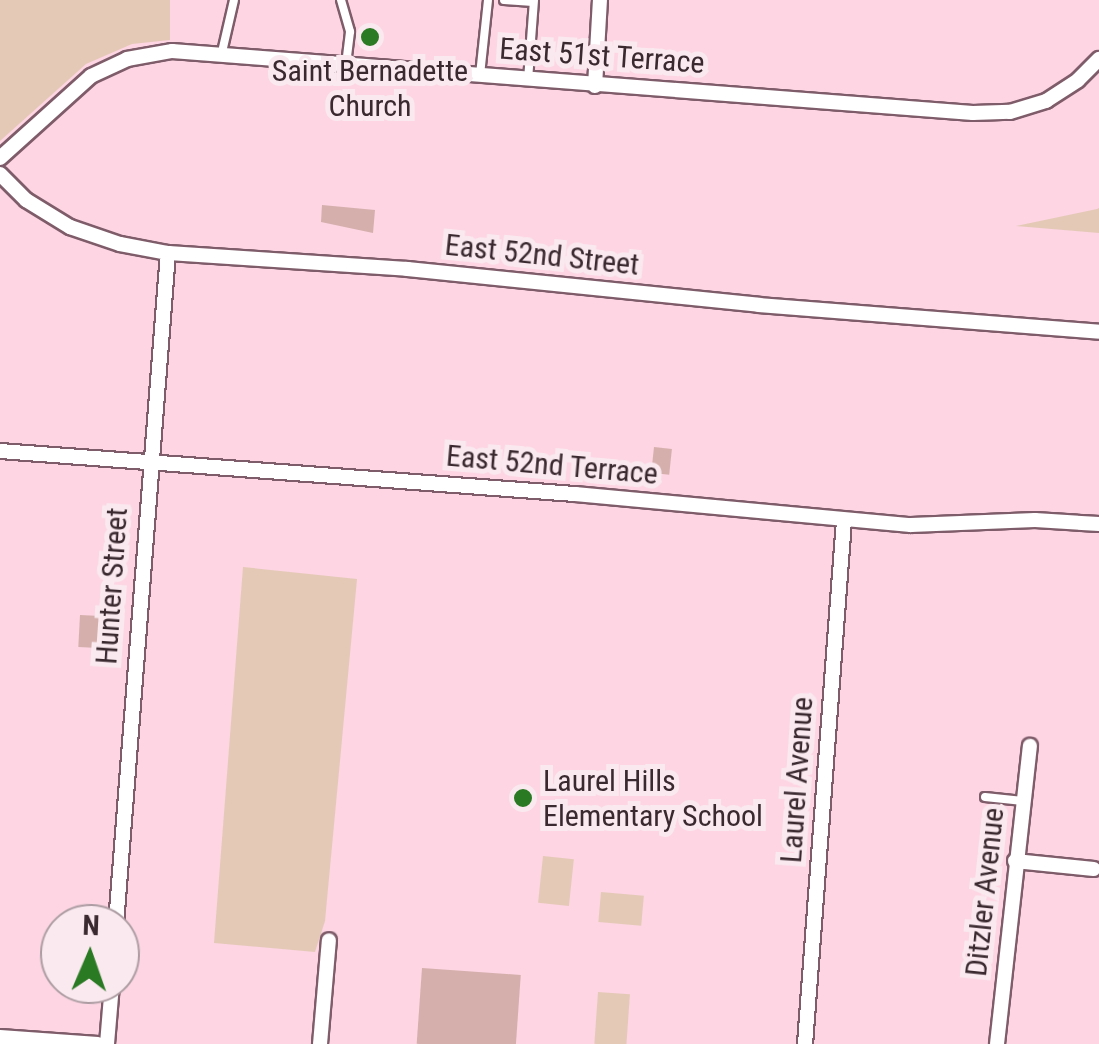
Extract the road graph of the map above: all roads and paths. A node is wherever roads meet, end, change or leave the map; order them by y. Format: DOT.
graph roads {
  1 [pos="234,0"];
  2 [pos="341,0"];
  3 [pos="488,0"];
  4 [pos="504,0"];
  5 [pos="600,0"];
  6 [pos="533,1"];
  7 [pos="222,52"];
  8 [pos="1099,59"];
  9 [pos="346,64"];
  10 [pos="480,75"];
  11 [pos="528,80"];
  12 [pos="596,86"];
  13 [pos="0,158"];
  14 [pos="0,174"];
  15 [pos="168,252"];
  16 [pos="1099,332"];
  17 [pos="0,451"];
  18 [pos="150,460"];
  19 [pos="844,520"];
  20 [pos="1099,524"];
  21 [pos="1030,746"];
  22 [pos="985,797"];
  23 [pos="1023,800"];
  24 [pos="1015,862"];
  25 [pos="1094,869"];
  26 [pos="117,904"];
  27 [pos="329,940"];
  28 [pos="111,1004"];
  29 [pos="0,1036"];
  30 [pos="98,1044"];
  31 [pos="108,1044"];
  32 [pos="320,1044"];
  33 [pos="805,1044"];
  34 [pos="997,1044"];
  1 -- 7 [label="lane"];
  2 -- 9 [label="lane"];
  3 -- 10 [label="lane"];
  4 -- 6 [label="lane"];
  5 -- 12 [label="street"];
  6 -- 11 [label="lane"];
  7 -- 9 [label="street, East 51st Terrace"];
  7 -- 13 [label="street, East 51st Terrace"];
  8 -- 12 [label="street, East 51st Terrace"];
  9 -- 10 [label="street, East 51st Terrace"];
  10 -- 11 [label="street, East 51st Terrace"];
  11 -- 12 [label="street, East 51st Terrace"];
  14 -- 15 [label="street, East 52nd Street"];
  15 -- 16 [label="street, East 52nd Street"];
  15 -- 18 [label="street, Hunter Street"];
  17 -- 18 [label="street, East 52nd Terrace"];
  18 -- 19 [label="street, East 52nd Terrace"];
  18 -- 26 [label="street, Hunter Street"];
  19 -- 20 [label="street, East 52nd Terrace"];
  19 -- 33 [label="street, Laurel Avenue"];
  21 -- 23 [label="street, Ditzler Avenue"];
  22 -- 23 [label="lane"];
  23 -- 24 [label="street, Ditzler Avenue"];
  24 -- 25 [label="street"];
  24 -- 34 [label="street, Ditzler Avenue"];
  27 -- 32 [label="street"];
  28 -- 31 [label="street"];
  29 -- 30 [label="street"];
}
